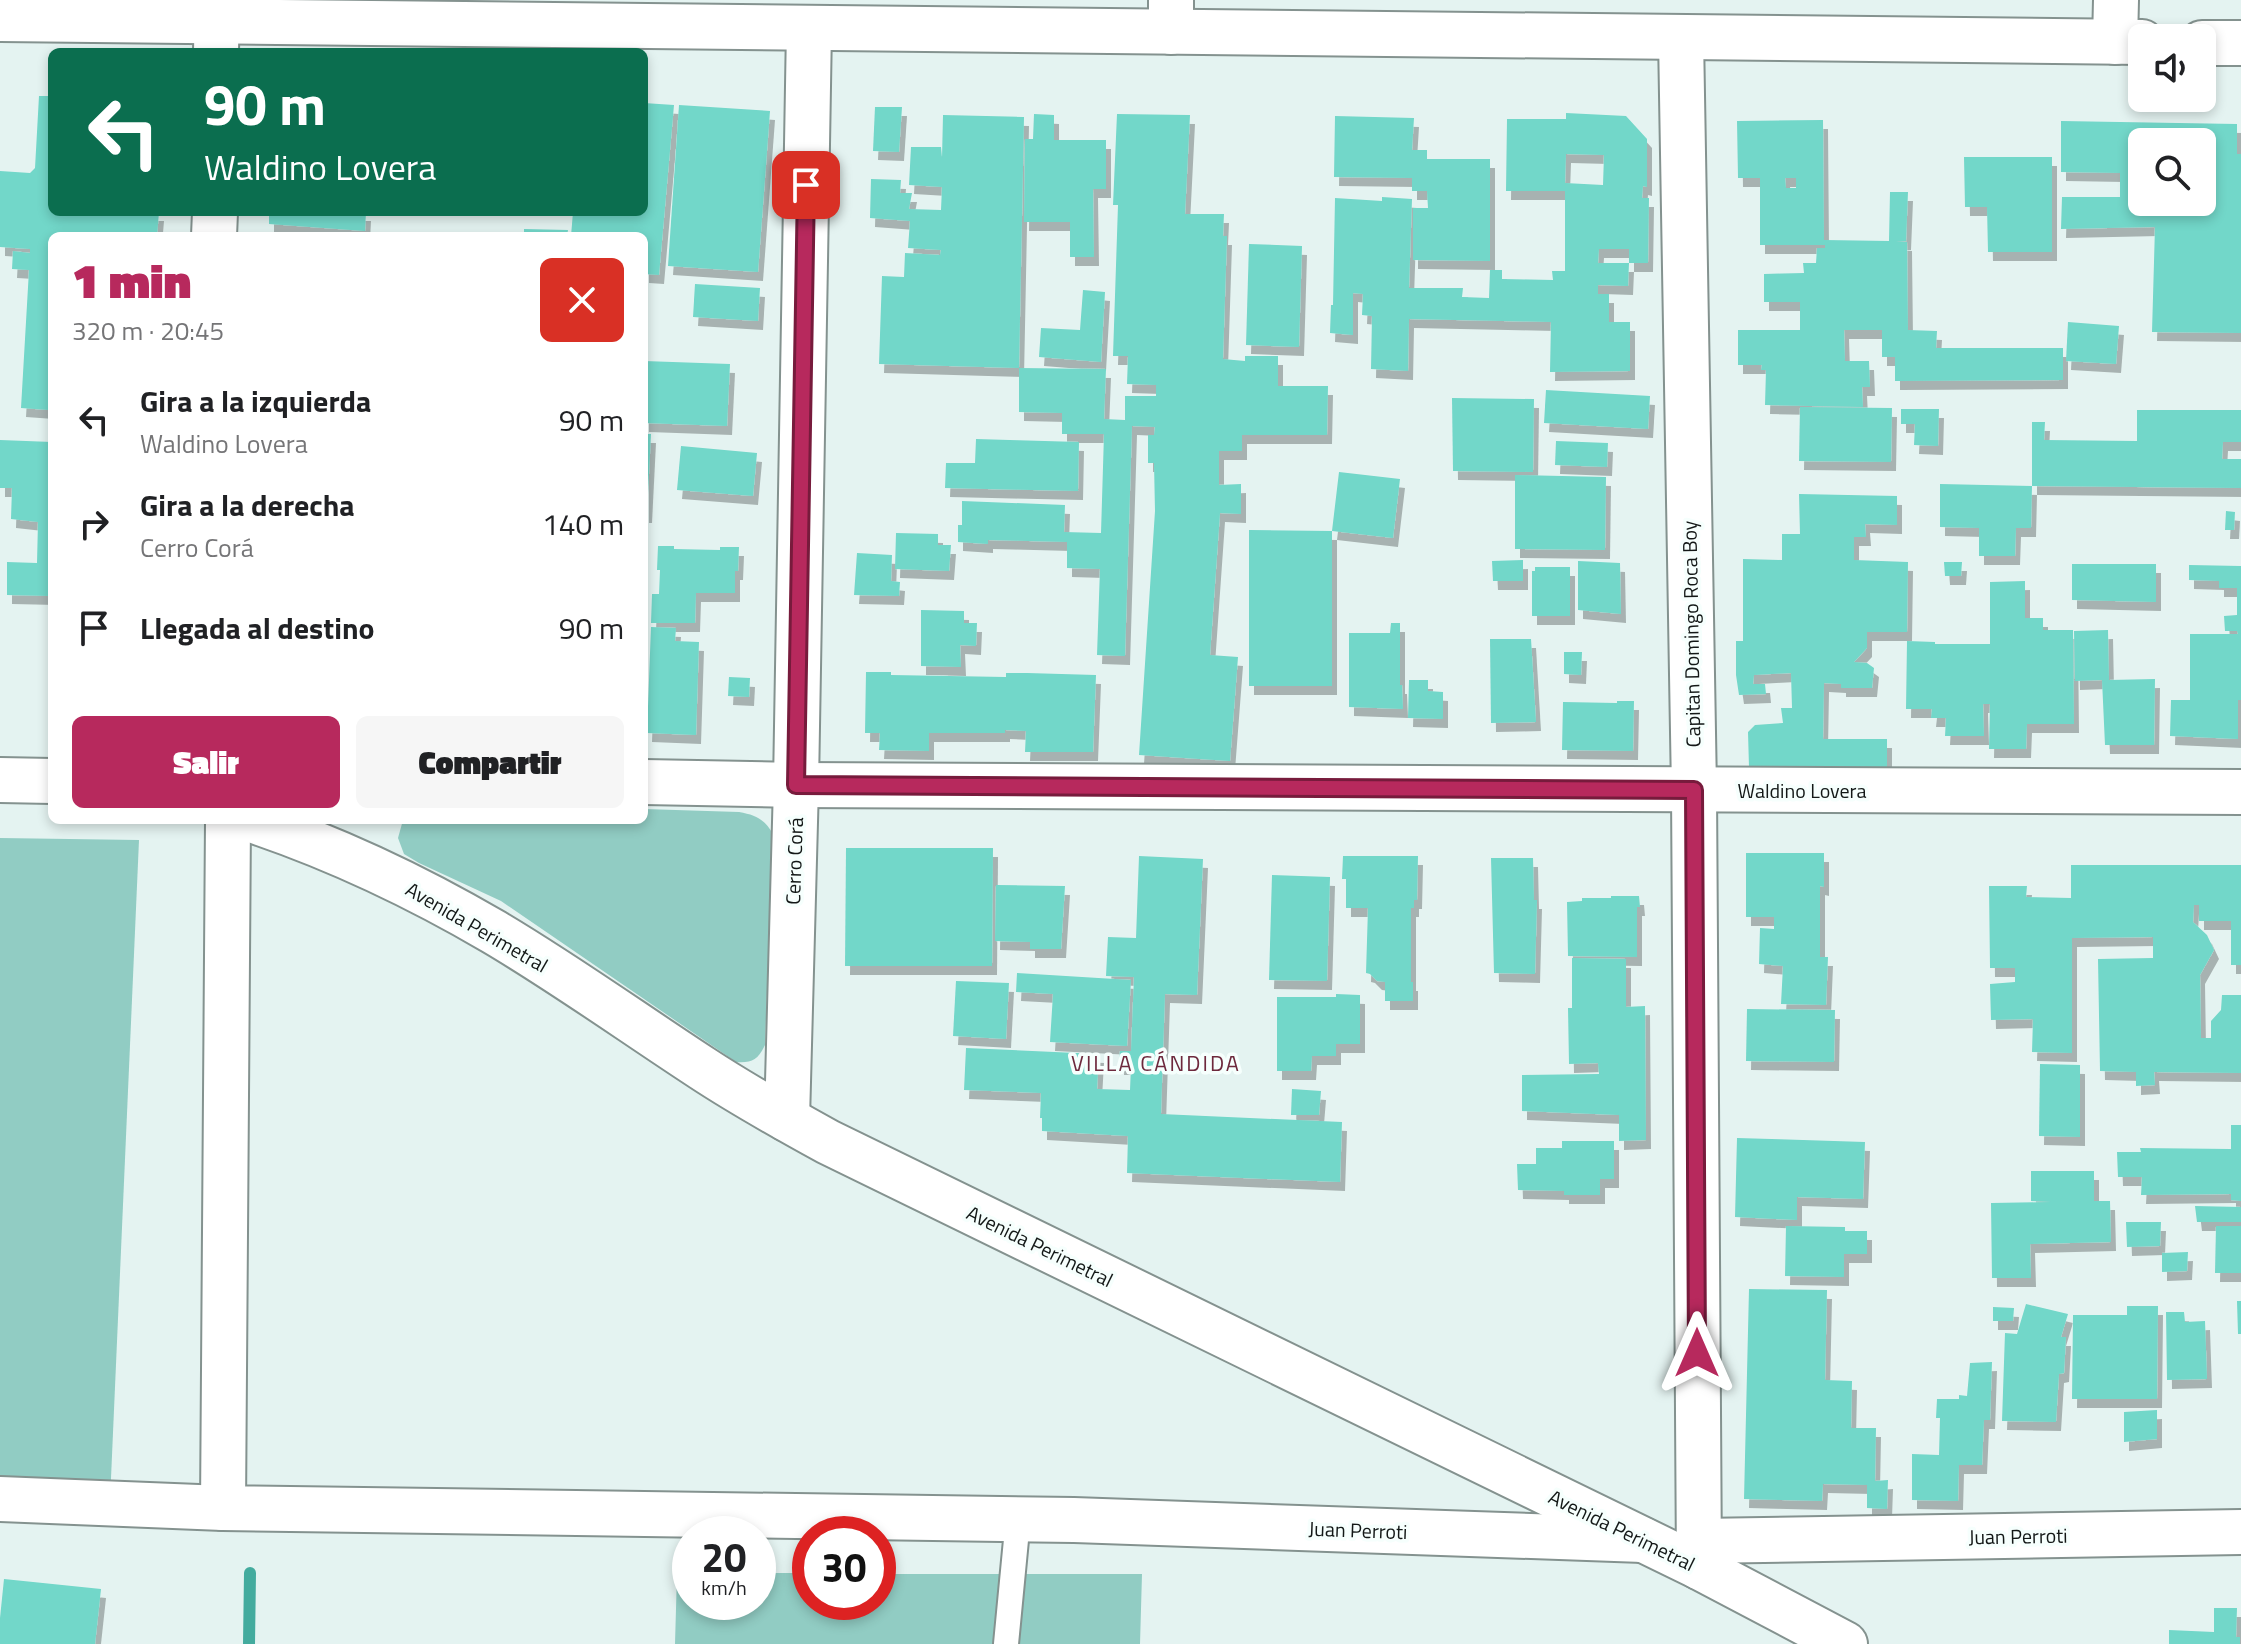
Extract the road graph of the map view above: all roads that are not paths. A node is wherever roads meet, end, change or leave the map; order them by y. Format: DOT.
graph roads {
  1 [pos="1171,16"];
  2 [pos="0,19"];
  3 [pos="217,25"];
  4 [pos="809,28"];
  5 [pos="2124,28"];
  6 [pos="1681,37"];
  7 [pos="2216,43"];
  8 [pos="2241,43"];
  9 [pos="0,780"];
  10 [pos="48,781"];
  11 [pos="648,782"];
  12 [pos="796,785"];
  13 [pos="1694,790"];
  14 [pos="2241,792"];
  15 [pos="228,824"];
  16 [pos="280,824"];
  17 [pos="787,1119"];
  18 [pos="0,1499"];
  19 [pos="223,1508"];
  20 [pos="1018,1519"];
  21 [pos="2241,1532"];
  22 [pos="1643,1540"];
  23 [pos="1699,1554"];
  24 [pos="1006,1644"];
  25 [pos="1845,1644"];
  1 -- 4 [label="main road"];
  1 -- 6 [label="main road"];
  2 -- 3 [label="main road"];
  3 -- 4 [label="main road"];
  4 -- 12 [label="main road, Cerro Corá"];
  5 -- 6 [label="main road"];
  6 -- 13 [label="main road, Capitan Domingo Roca Boy"];
  7 -- 8 [label="main road"];
  9 -- 10 [label="main road"];
  11 -- 12 [label="main road, Waldino Lovera"];
  12 -- 13 [label="main road, Waldino Lovera"];
  12 -- 17 [label="main road, Cerro Corá"];
  13 -- 14 [label="main road, Waldino Lovera"];
  13 -- 23 [label="main road, Capitan Domingo Roca Boy"];
  15 -- 19 [label="main road"];
  16 -- 17 [label="main road, Avenida Perimetral"];
  17 -- 22 [label="main road, Avenida Perimetral"];
  18 -- 19 [label="main road, Juan Perroti"];
  19 -- 20 [label="main road, Juan Perroti"];
  20 -- 22 [label="main road, Juan Perroti"];
  20 -- 24 [label="lane"];
  21 -- 23 [label="main road, Juan Perroti"];
  22 -- 23 [label="main road, Avenida Perimetral"];
  23 -- 25 [label="main road, Avenida Perimetral"];
}
